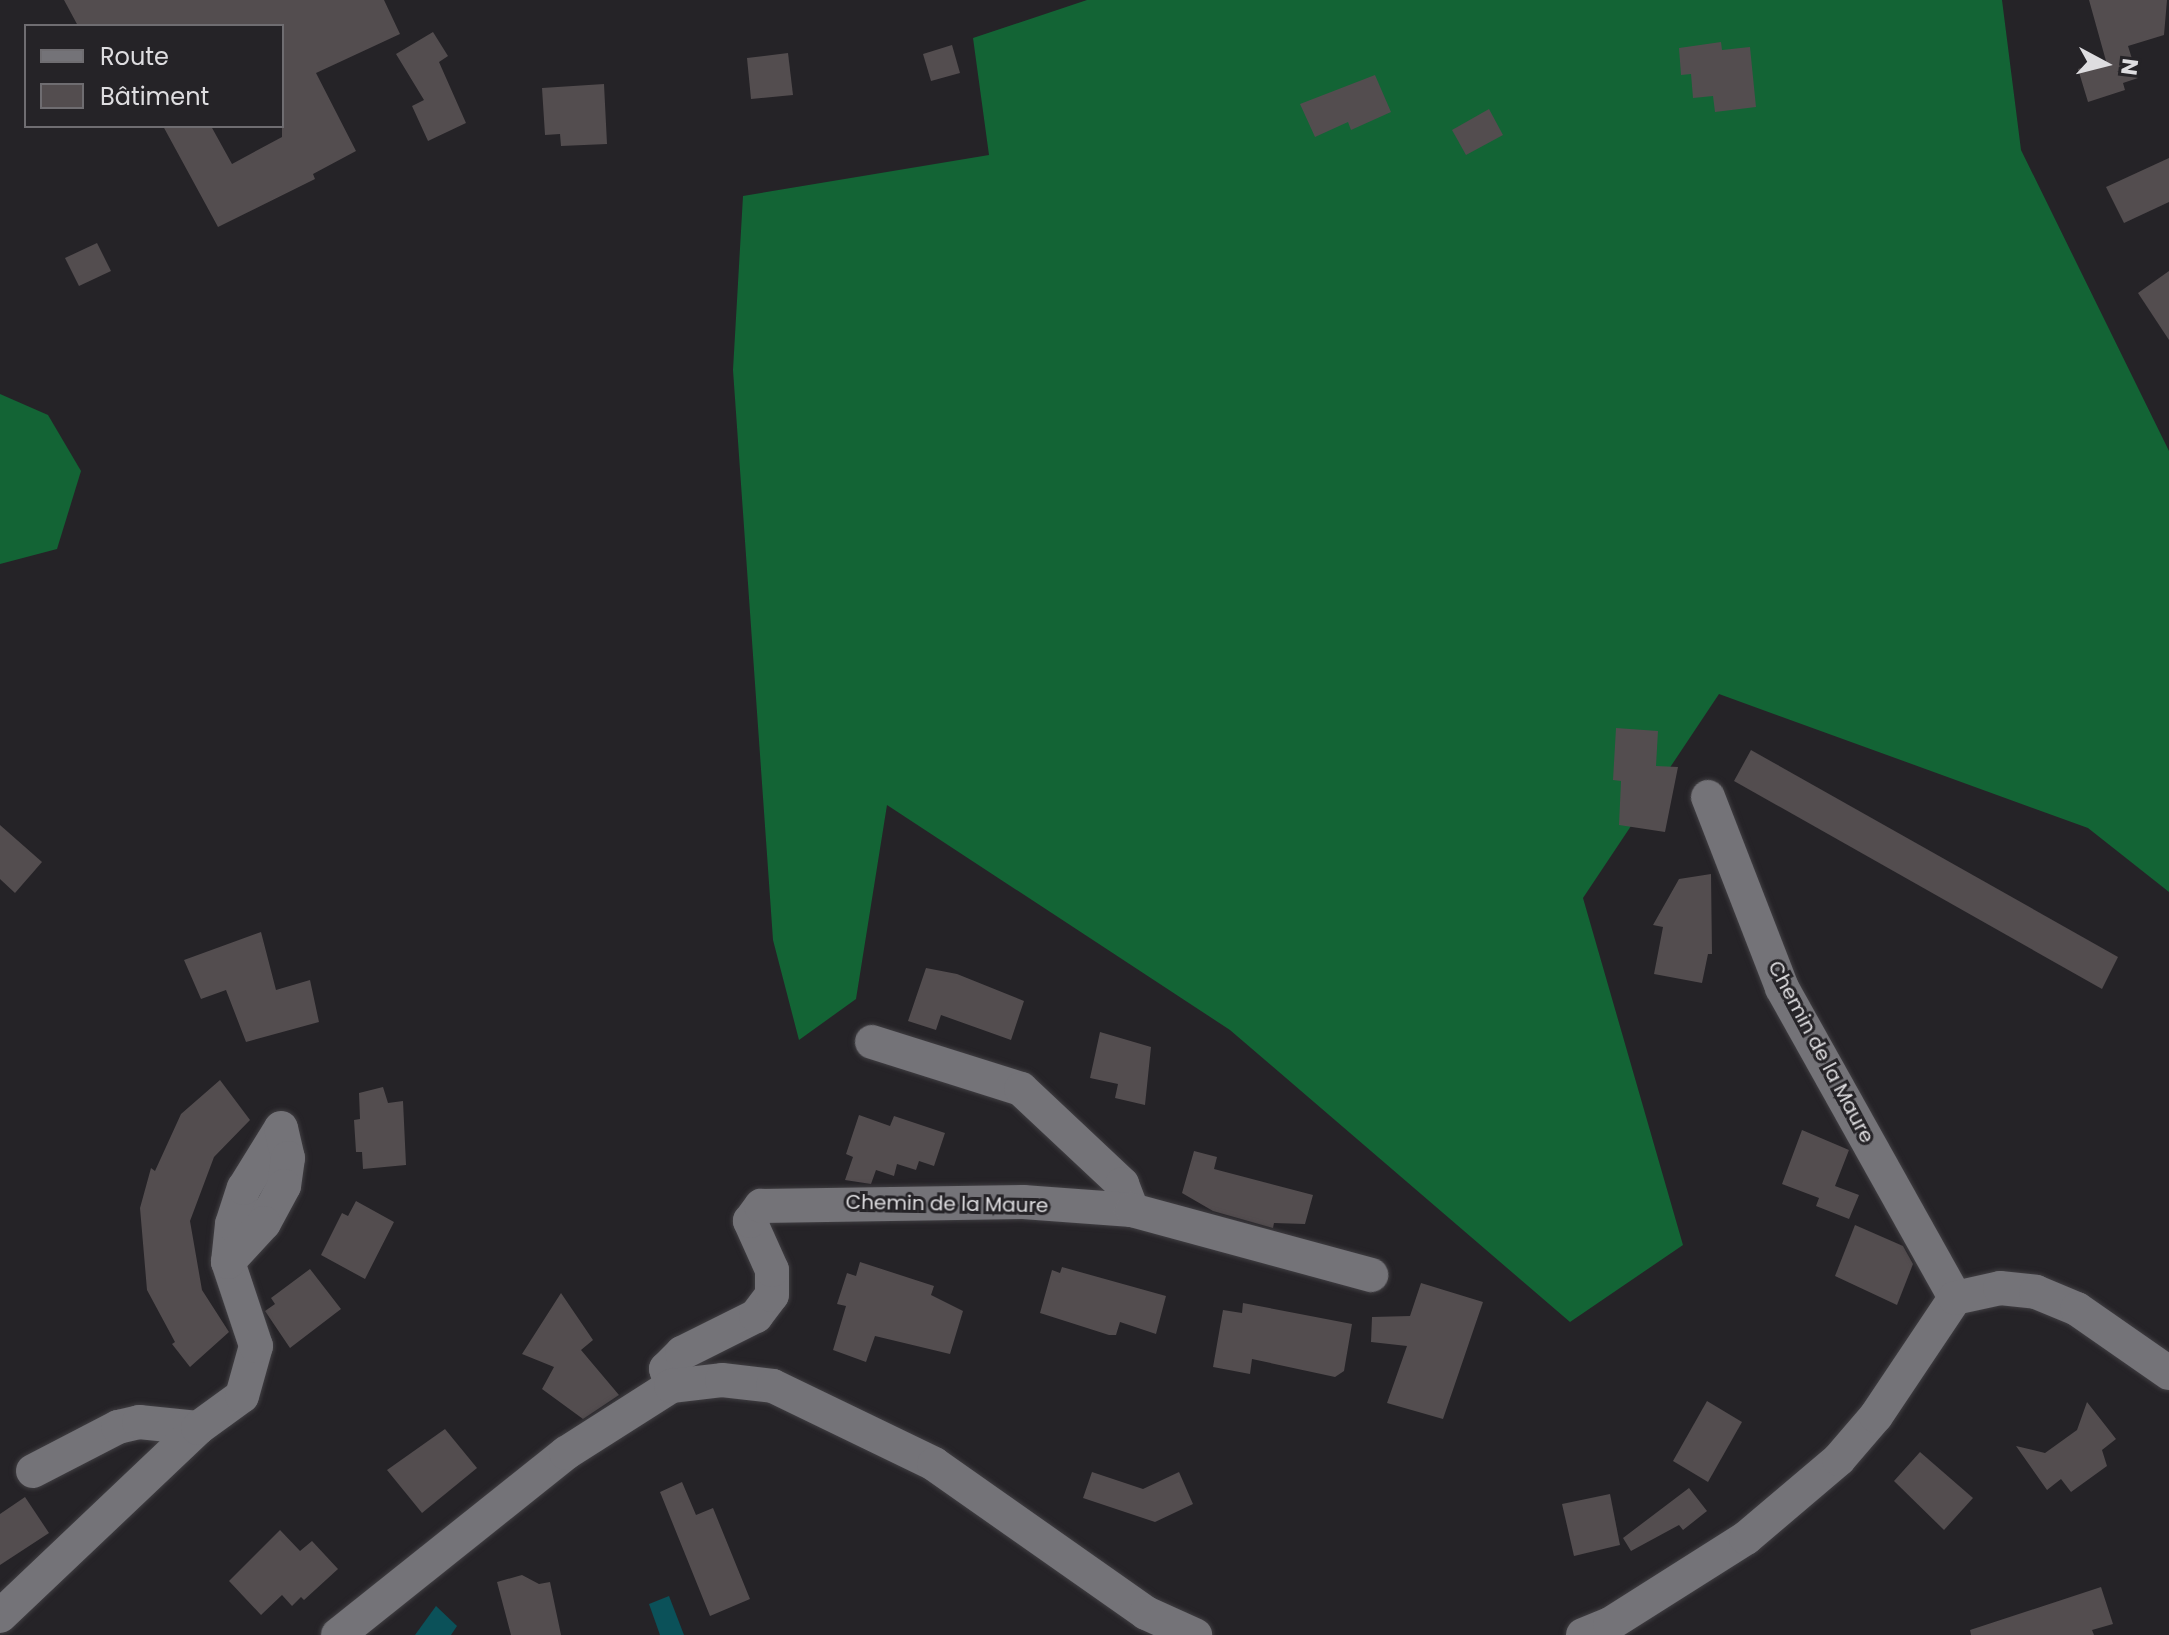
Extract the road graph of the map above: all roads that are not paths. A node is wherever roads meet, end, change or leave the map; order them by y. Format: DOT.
graph roads {
  1 [pos="1708,797"];
  2 [pos="872,1042"];
  3 [pos="1132,1210"];
  4 [pos="228,1262"];
  5 [pos="1371,1275"];
  6 [pos="1955,1298"];
  7 [pos="2169,1373"];
  8 [pos="671,1386"];
  9 [pos="198,1428"];
  10 [pos="33,1471"];
  11 [pos="0,1616"];
  12 [pos="338,1635"];
  13 [pos="1195,1635"];
  14 [pos="1583,1635"];
  1 -- 6 [label="street, Chemin de la Maure"];
  2 -- 3 [label="street"];
  3 -- 5 [label="street, Chemin de la Maure"];
  3 -- 8 [label="street, Chemin de la Maure"];
  4 -- 9 [label="street"];
  6 -- 7 [label="street"];
  6 -- 14 [label="street"];
  8 -- 12 [label="street"];
  8 -- 13 [label="street"];
  9 -- 10 [label="street"];
  9 -- 11 [label="street"];
}
